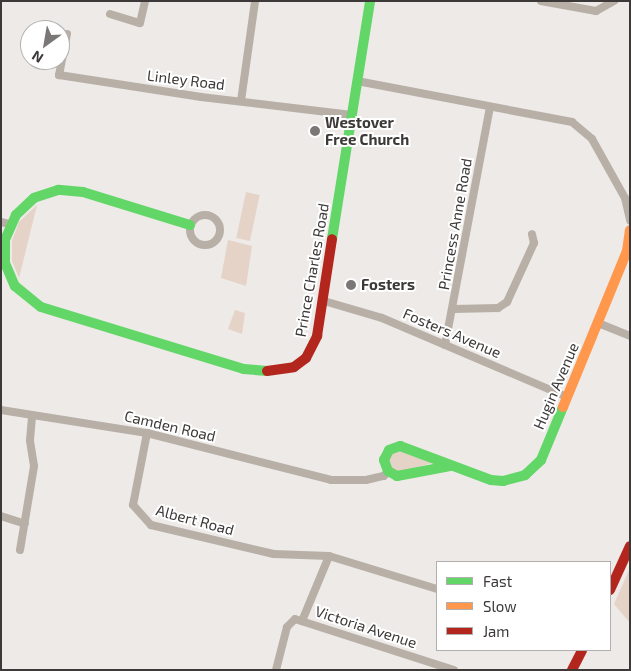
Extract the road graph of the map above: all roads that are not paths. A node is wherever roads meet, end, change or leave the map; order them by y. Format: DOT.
graph roads {
  1 [pos="145,1"];
  2 [pos="256,1"];
  3 [pos="370,1"];
  4 [pos="541,1"];
  5 [pos="614,1"];
  6 [pos="110,14"];
  7 [pos="60,70"];
  8 [pos="358,81"];
  9 [pos="241,101"];
  10 [pos="490,107"];
  11 [pos="352,116"];
  12 [pos="630,220"];
  13 [pos="6,223"];
  14 [pos="190,225"];
  15 [pos="630,230"];
  16 [pos="532,234"];
  17 [pos="3,246"];
  18 [pos="324,301"];
  19 [pos="454,309"];
  20 [pos="598,323"];
  21 [pos="630,336"];
  22 [pos="445,345"];
  23 [pos="567,398"];
  24 [pos="1,410"];
  25 [pos="32,416"];
  26 [pos="147,433"];
  27 [pos="450,466"];
  28 [pos="388,471"];
  29 [pos="1,516"];
  30 [pos="25,524"];
  31 [pos="630,546"];
  32 [pos="20,550"];
  33 [pos="330,556"];
  34 [pos="611,588"];
  35 [pos="436,589"];
  36 [pos="302,621"];
  37 [pos="582,651"];
  38 [pos="276,670"];
  39 [pos="454,670"];
  40 [pos="572,670"];
  1 -- 6 [label="street"];
  2 -- 9 [label="street"];
  3 -- 8 [label="street, Prince Charles Road"];
  4 -- 5 [label="street"];
  7 -- 9 [label="street, Linley Road"];
  8 -- 10 [label="street"];
  8 -- 11 [label="street, Prince Charles Road"];
  9 -- 11 [label="street, Linley Road"];
  10 -- 12 [label="street"];
  10 -- 19 [label="street, Princess Anne Road"];
  11 -- 18 [label="street, Prince Charles Road"];
  13 -- 14 [label="street, Prince Charles Road"];
  13 -- 17 [label="street, Prince Charles Road"];
  14 -- 14 [label="street"];
  15 -- 20 [label="street, Hugin Avenue"];
  16 -- 19 [label="street"];
  17 -- 18 [label="street, Prince Charles Road"];
  18 -- 22 [label="street, Fosters Avenue"];
  19 -- 22 [label="street, Princess Anne Road"];
  20 -- 21 [label="street"];
  20 -- 23 [label="street, Hugin Avenue"];
  22 -- 23 [label="street, Fosters Avenue"];
  23 -- 27 [label="street, Hugin Avenue"];
  24 -- 25 [label="street, Camden Road"];
  25 -- 26 [label="street, Camden Road"];
  25 -- 30 [label="street"];
  26 -- 28 [label="street, Camden Road"];
  26 -- 33 [label="street, Albert Road"];
  27 -- 28 [label="street"];
  27 -- 28 [label="street, Hugin Avenue"];
  29 -- 30 [label="street"];
  30 -- 32 [label="street"];
  31 -- 34 [label="street"];
  33 -- 35 [label="street"];
  33 -- 36 [label="street"];
  36 -- 38 [label="street, Victoria Avenue"];
  36 -- 39 [label="street, Victoria Avenue"];
  37 -- 40 [label="street"];
}
